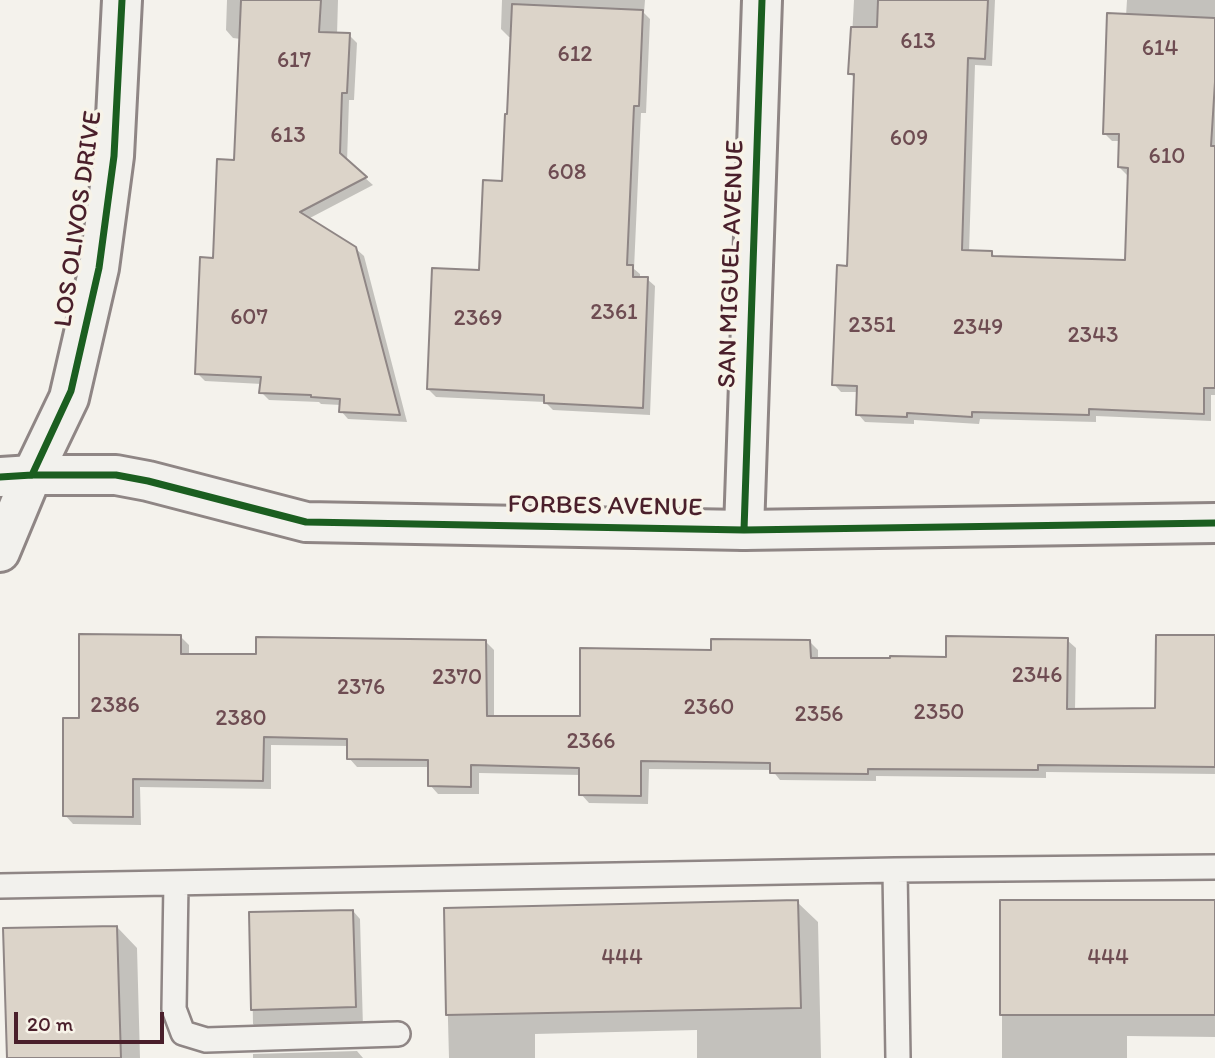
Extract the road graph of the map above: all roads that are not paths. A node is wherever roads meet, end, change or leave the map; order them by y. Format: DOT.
graph roads {
  1 [pos="122,0"];
  2 [pos="762,0"];
  3 [pos="16,476"];
  4 [pos="1215,523"];
  5 [pos="744,530"];
  6 [pos="0,552"];
  7 [pos="1215,867"];
  8 [pos="895,870"];
  9 [pos="176,883"];
  10 [pos="0,886"];
  11 [pos="398,1034"];
  12 [pos="898,1058"];
  1 -- 3 [label="street, LOS OLIVOS DRIVE"];
  2 -- 5 [label="street, SAN MIGUEL AVENUE"];
  3 -- 5 [label="street, FORBES AVENUE"];
  3 -- 6 [label="street, LOS OLIVOS DRIVE"];
  4 -- 5 [label="street, FORBES AVENUE"];
  7 -- 8 [label="lane"];
  8 -- 9 [label="lane"];
  8 -- 12 [label="lane"];
  9 -- 10 [label="lane"];
  9 -- 11 [label="lane"];
}
